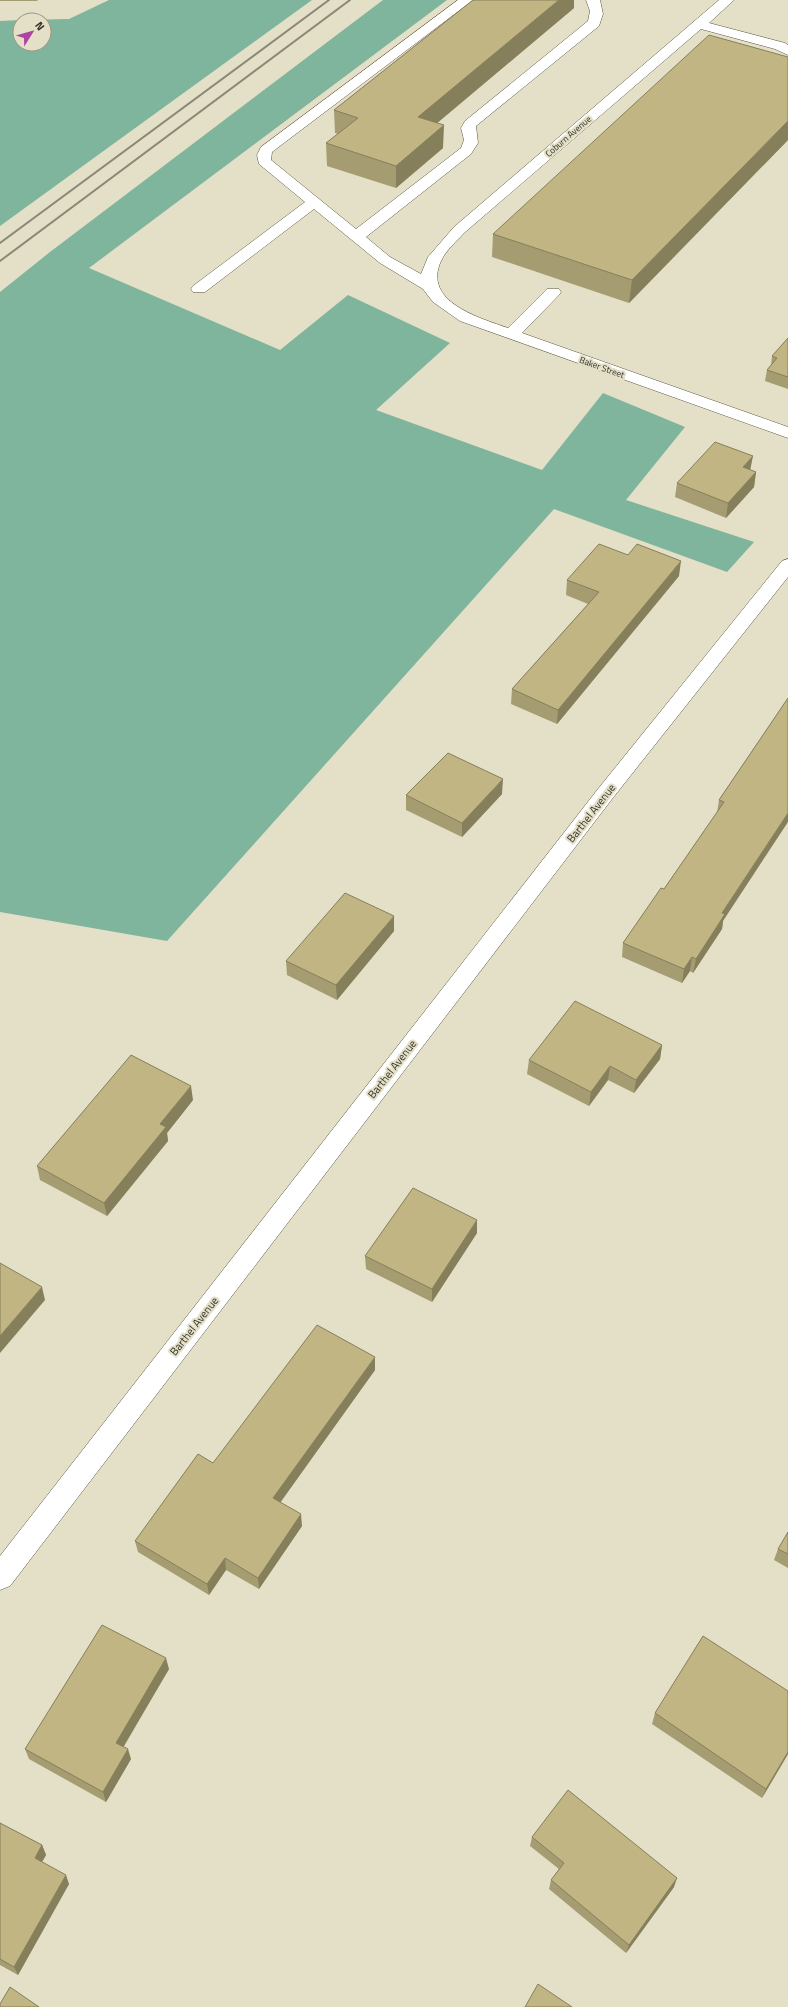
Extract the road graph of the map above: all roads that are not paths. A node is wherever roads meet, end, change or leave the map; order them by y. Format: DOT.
graph roads {
  1 [pos="466,0"];
  2 [pos="593,0"];
  3 [pos="727,0"];
  4 [pos="699,24"];
  5 [pos="788,51"];
  6 [pos="314,202"];
  7 [pos="357,236"];
  8 [pos="428,285"];
  9 [pos="199,289"];
  10 [pos="553,292"];
  11 [pos="511,335"];
  12 [pos="788,433"];
  13 [pos="788,565"];
  14 [pos="0,1577"];
  1 -- 6 [label="street"];
  2 -- 7 [label="street"];
  3 -- 4 [label="street, Coburn Avenue"];
  4 -- 5 [label="street"];
  4 -- 8 [label="street, Coburn Avenue"];
  6 -- 7 [label="street"];
  6 -- 9 [label="street"];
  7 -- 8 [label="street"];
  8 -- 11 [label="street, Baker Street"];
  10 -- 11 [label="street"];
  11 -- 12 [label="street, Baker Street"];
  13 -- 14 [label="street, Barthel Avenue"];
}
